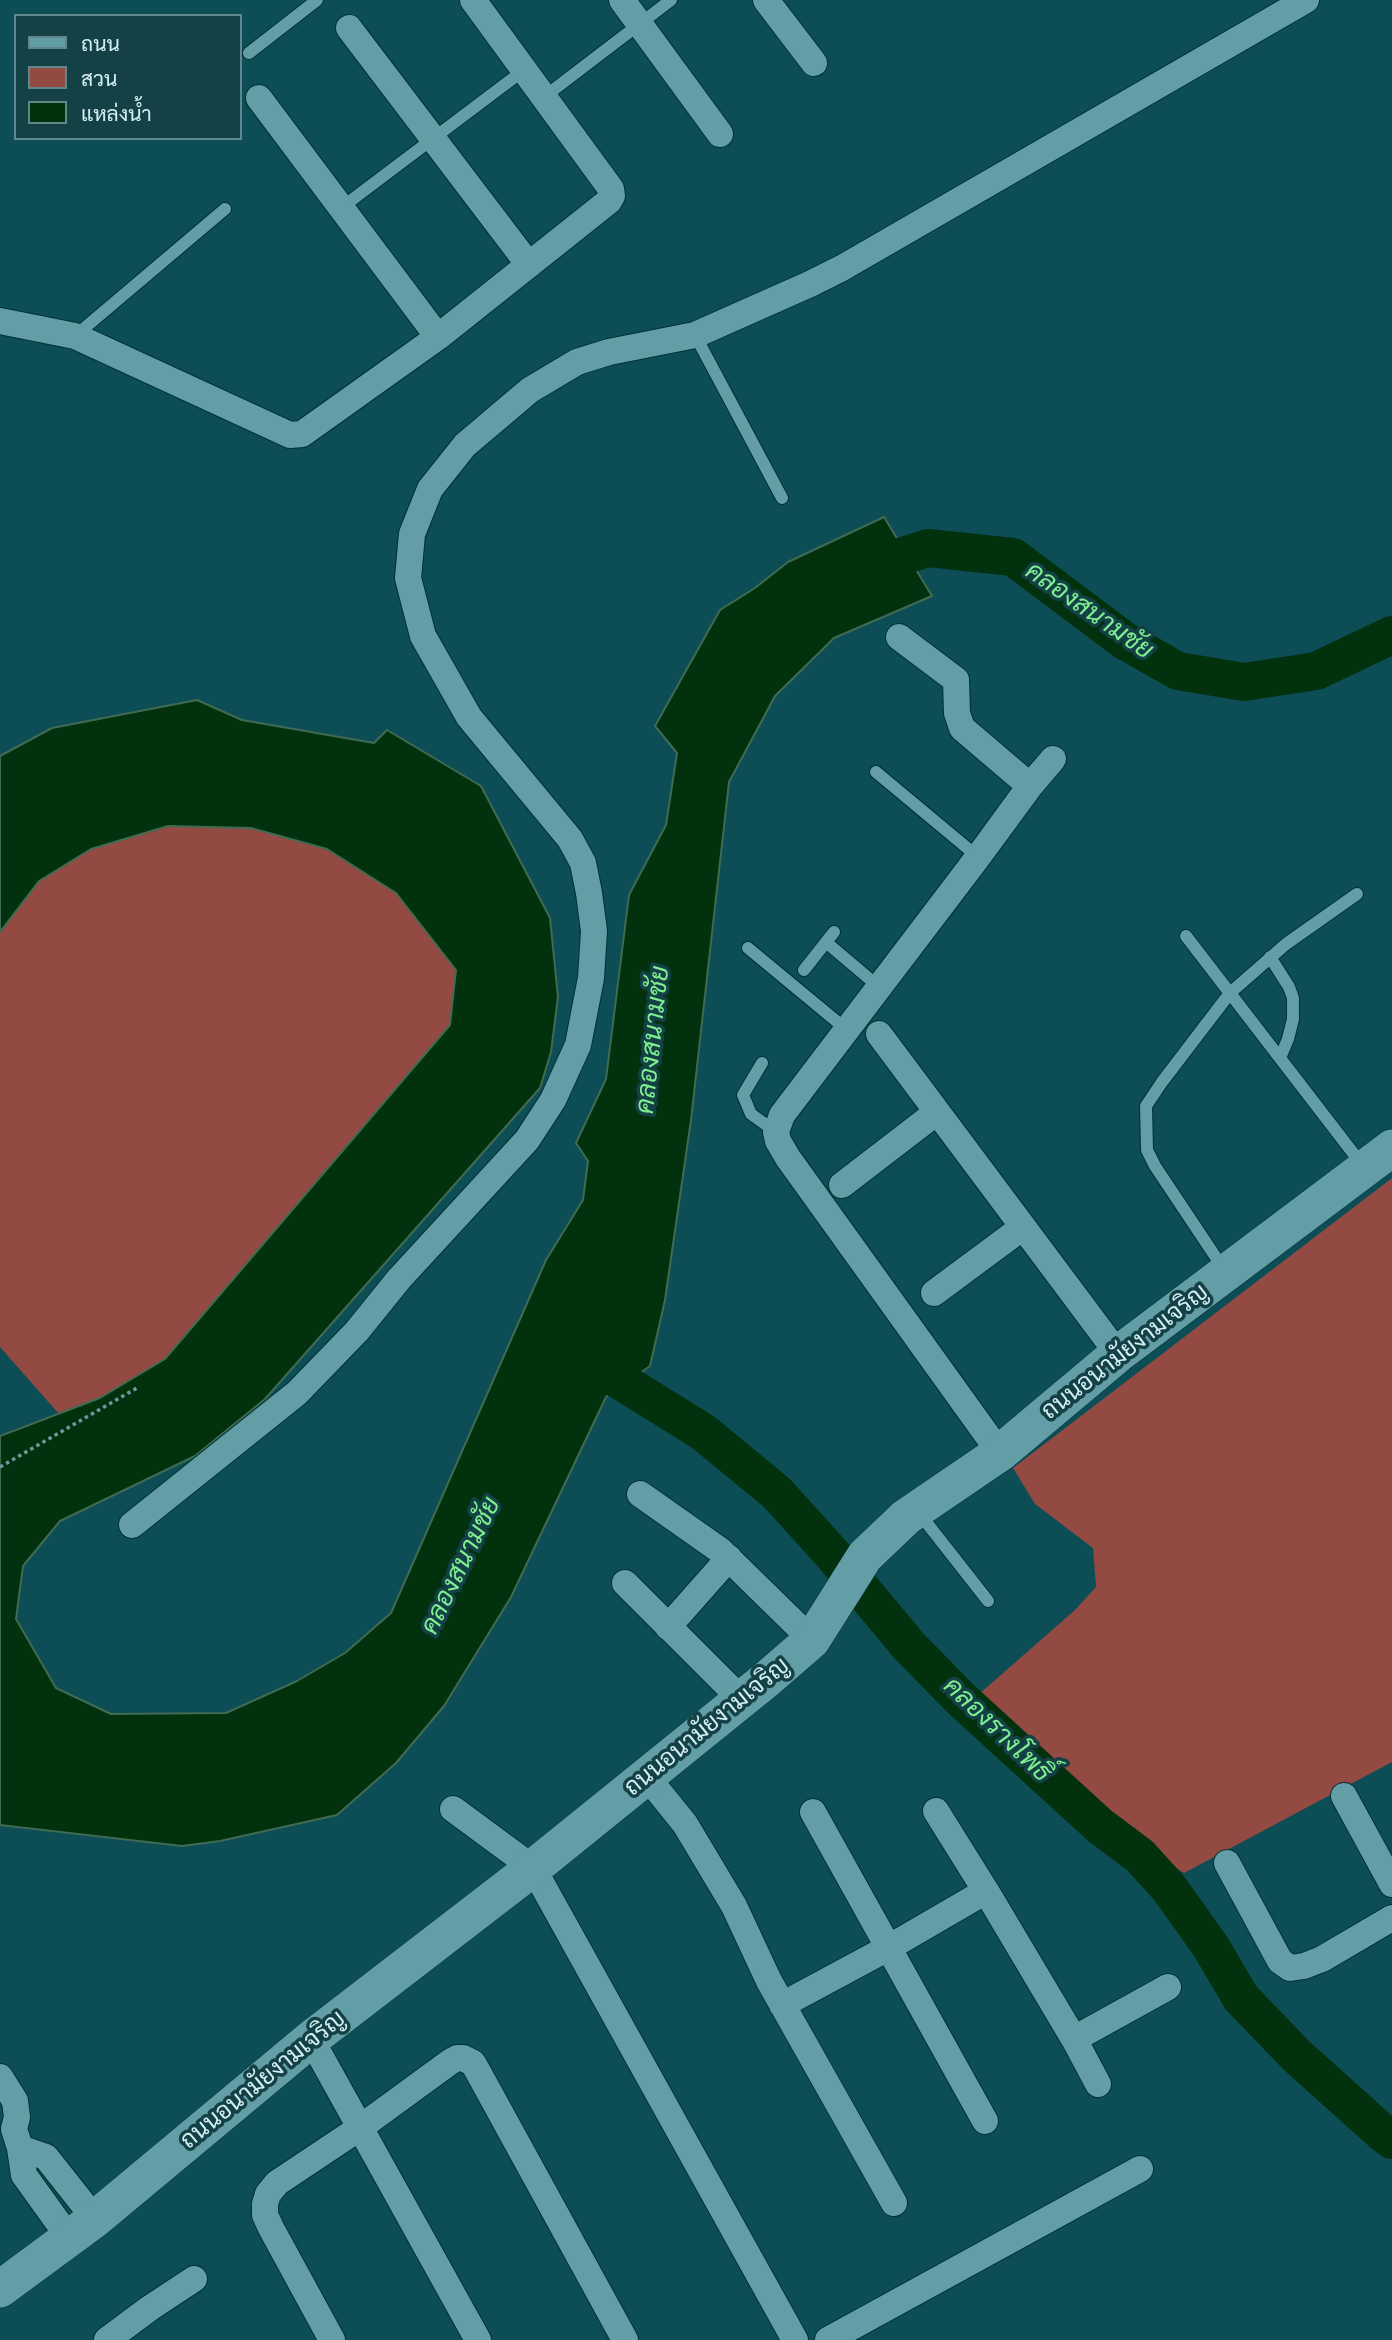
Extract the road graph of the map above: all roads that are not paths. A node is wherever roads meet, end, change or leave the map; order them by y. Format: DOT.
graph roads {
  1 [pos="317,0"];
  2 [pos="473,0"];
  3 [pos="622,0"];
  4 [pos="671,0"];
  5 [pos="766,0"];
  6 [pos="1302,1"];
  7 [pos="640,24"];
  8 [pos="349,28"];
  9 [pos="249,53"];
  10 [pos="814,62"];
  11 [pos="524,69"];
  12 [pos="544,97"];
  13 [pos="259,98"];
  14 [pos="720,135"];
  15 [pos="433,139"];
  16 [pos="341,208"];
  17 [pos="225,209"];
  18 [pos="529,265"];
  19 [pos="0,321"];
  20 [pos="695,335"];
  21 [pos="75,336"];
  22 [pos="438,337"];
  23 [pos="782,498"];
  24 [pos="899,637"];
  25 [pos="1053,759"];
  26 [pos="876,772"];
  27 [pos="1030,786"];
  28 [pos="978,858"];
  29 [pos="1357,894"];
  30 [pos="1186,936"];
  31 [pos="748,948"];
  32 [pos="1270,957"];
  33 [pos="804,970"];
  34 [pos="879,987"];
  35 [pos="1230,993"];
  36 [pos="847,1030"];
  37 [pos="879,1034"];
  38 [pos="1280,1058"];
  39 [pos="762,1063"];
  40 [pos="937,1111"];
  41 [pos="776,1132"];
  42 [pos="1378,1158"];
  43 [pos="842,1185"];
  44 [pos="1023,1227"];
  45 [pos="1226,1273"];
  46 [pos="934,1293"];
  47 [pos="1118,1354"];
  48 [pos="1000,1453"];
  49 [pos="640,1494"];
  50 [pos="916,1509"];
  51 [pos="132,1525"];
  52 [pos="729,1558"];
  53 [pos="625,1583"];
  54 [pos="988,1601"];
  55 [pos="821,1626"];
  56 [pos="668,1627"];
  57 [pos="742,1700"];
  58 [pos="647,1777"];
  59 [pos="1344,1797"];
  60 [pos="453,1809"];
  61 [pos="936,1811"];
  62 [pos="813,1812"];
  63 [pos="1227,1863"];
  64 [pos="533,1868"];
  65 [pos="1392,1884"];
  66 [pos="986,1891"];
  67 [pos="1392,1919"];
  68 [pos="888,1948"];
  69 [pos="1168,1987"];
  70 [pos="782,2005"];
  71 [pos="311,2039"];
  72 [pos="1074,2039"];
  73 [pos="0,2077"];
  74 [pos="1098,2084"];
  75 [pos="985,2121"];
  76 [pos="361,2127"];
  77 [pos="1140,2169"];
  78 [pos="894,2203"];
  79 [pos="83,2229"];
  80 [pos="194,2278"];
  81 [pos="0,2289"];
  82 [pos="107,2340"];
  83 [pos="332,2340"];
  84 [pos="478,2340"];
  85 [pos="625,2340"];
  86 [pos="795,2340"];
  87 [pos="828,2340"];
  1 -- 9 [label="lane"];
  2 -- 11 [label="street"];
  3 -- 7 [label="street"];
  4 -- 7 [label="lane"];
  5 -- 10 [label="street"];
  6 -- 20 [label="street"];
  7 -- 12 [label="lane"];
  7 -- 14 [label="street"];
  8 -- 15 [label="street"];
  11 -- 12 [label="street"];
  11 -- 15 [label="lane"];
  12 -- 18 [label="street"];
  13 -- 16 [label="street"];
  15 -- 16 [label="lane"];
  15 -- 18 [label="street"];
  16 -- 22 [label="street"];
  17 -- 21 [label="lane"];
  18 -- 22 [label="street"];
  19 -- 21 [label="street"];
  20 -- 23 [label="lane"];
  20 -- 51 [label="street"];
  21 -- 22 [label="street"];
  24 -- 27 [label="street"];
  25 -- 27 [label="street"];
  26 -- 28 [label="lane"];
  27 -- 28 [label="street"];
  28 -- 34 [label="street"];
  29 -- 32 [label="lane"];
  30 -- 35 [label="lane"];
  31 -- 36 [label="lane"];
  32 -- 35 [label="lane"];
  32 -- 38 [label="lane"];
  33 -- 34 [label="lane"];
  34 -- 36 [label="street"];
  35 -- 38 [label="lane"];
  35 -- 45 [label="lane"];
  36 -- 41 [label="street"];
  37 -- 40 [label="street"];
  38 -- 42 [label="lane"];
  39 -- 41 [label="lane"];
  40 -- 43 [label="street"];
  40 -- 44 [label="street"];
  41 -- 48 [label="street"];
  42 -- 45 [label="street, ถนนอนามัยงามเจริญ"];
  44 -- 46 [label="street"];
  44 -- 47 [label="street"];
  45 -- 47 [label="street, ถนนอนามัยงามเจริญ"];
  47 -- 48 [label="street, ถนนอนามัยงามเจริญ"];
  48 -- 50 [label="street, ถนนอนามัยงามเจริญ"];
  49 -- 52 [label="street"];
  50 -- 54 [label="lane"];
  50 -- 55 [label="street, ถนนอนามัยงามเจริญ"];
  52 -- 55 [label="street"];
  52 -- 56 [label="street"];
  53 -- 56 [label="street"];
  55 -- 57 [label="street, ถนนอนามัยงามเจริญ"];
  56 -- 57 [label="street"];
  57 -- 58 [label="street, ถนนอนามัยงามเจริญ"];
  58 -- 64 [label="street, ถนนอนามัยงามเจริญ"];
  58 -- 70 [label="street"];
  59 -- 65 [label="street"];
  60 -- 64 [label="street"];
  61 -- 66 [label="street"];
  62 -- 68 [label="street"];
  63 -- 67 [label="street"];
  64 -- 71 [label="street, ถนนอนามัยงามเจริญ"];
  64 -- 86 [label="street"];
  66 -- 68 [label="street"];
  66 -- 72 [label="street"];
  68 -- 70 [label="street"];
  68 -- 75 [label="street"];
  69 -- 72 [label="street"];
  70 -- 78 [label="street"];
  71 -- 76 [label="street"];
  71 -- 79 [label="street, ถนนอนามัยงามเจริญ"];
  72 -- 74 [label="street"];
  73 -- 79 [label="street"];
  76 -- 83 [label="street"];
  76 -- 84 [label="street"];
  76 -- 85 [label="street"];
  77 -- 87 [label="street"];
  79 -- 81 [label="street, ถนนอนามัยงามเจริญ"];
  80 -- 82 [label="street"];
}
